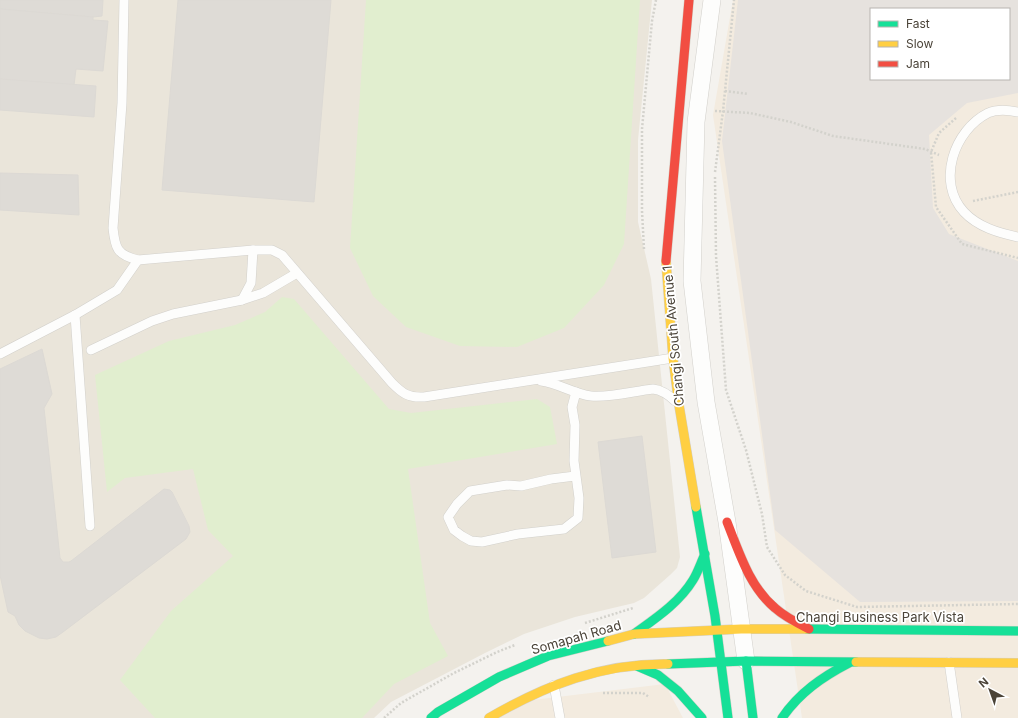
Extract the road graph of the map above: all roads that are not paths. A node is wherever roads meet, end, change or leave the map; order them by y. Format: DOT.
graph roads {
  1 [pos="124,0"];
  2 [pos="688,0"];
  3 [pos="712,0"];
  4 [pos="1018,112"];
  5 [pos="1018,237"];
  6 [pos="252,250"];
  7 [pos="138,260"];
  8 [pos="298,273"];
  9 [pos="242,300"];
  10 [pos="75,315"];
  11 [pos="91,350"];
  12 [pos="0,354"];
  13 [pos="672,358"];
  14 [pos="533,379"];
  15 [pos="576,392"];
  16 [pos="679,405"];
  17 [pos="575,476"];
  18 [pos="727,522"];
  19 [pos="90,526"];
  20 [pos="705,554"];
  21 [pos="741,629"];
  22 [pos="717,630"];
  23 [pos="812,630"];
  24 [pos="1018,631"];
  25 [pos="634,634"];
  26 [pos="746,661"];
  27 [pos="850,662"];
  28 [pos="949,662"];
  29 [pos="1018,662"];
  30 [pos="721,663"];
  31 [pos="635,665"];
  32 [pos="554,685"];
  33 [pos="431,718"];
  34 [pos="489,718"];
  35 [pos="560,718"];
  36 [pos="702,718"];
  37 [pos="728,718"];
  38 [pos="753,718"];
  39 [pos="782,718"];
  40 [pos="957,718"];
  1 -- 7 [label="lane"];
  2 -- 13 [label="main road, Changi South Avenue 1"];
  3 -- 18 [label="street, Changi South Avenue 1"];
  4 -- 5 [label="lane"];
  6 -- 7 [label="lane"];
  6 -- 8 [label="lane"];
  6 -- 9 [label="lane"];
  7 -- 10 [label="lane"];
  8 -- 9 [label="lane"];
  8 -- 14 [label="lane"];
  9 -- 11 [label="lane"];
  10 -- 12 [label="lane"];
  10 -- 19 [label="lane"];
  13 -- 14 [label="lane"];
  13 -- 16 [label="main road, Changi South Avenue 1"];
  14 -- 15 [label="lane"];
  15 -- 16 [label="lane"];
  15 -- 17 [label="lane"];
  16 -- 20 [label="main road, Changi South Avenue 1"];
  17 -- 17 [label="lane"];
  18 -- 21 [label="street, Changi South Avenue 1"];
  18 -- 23 [label="main road"];
  20 -- 22 [label="main road, Changi South Avenue 1"];
  20 -- 25 [label="main road"];
  21 -- 22 [label="main road, Somapah Road"];
  21 -- 23 [label="main road, Changi Business Park Vista"];
  21 -- 26 [label="street, Changi South Avenue 1"];
  22 -- 25 [label="main road, Somapah Road"];
  22 -- 30 [label="main road, Changi South Avenue 1"];
  23 -- 24 [label="main road, Changi Business Park Vista"];
  25 -- 33 [label="main road, Somapah Road"];
  26 -- 27 [label="main road"];
  26 -- 30 [label="main road"];
  26 -- 38 [label="main road, Changi South Avenue 1"];
  27 -- 28 [label="main road"];
  27 -- 39 [label="main road"];
  28 -- 29 [label="main road"];
  28 -- 40 [label="lane"];
  30 -- 31 [label="main road"];
  30 -- 37 [label="main road, Changi South Avenue 1"];
  31 -- 32 [label="main road"];
  31 -- 36 [label="main road"];
  32 -- 34 [label="main road"];
  32 -- 35 [label="lane"];
}
